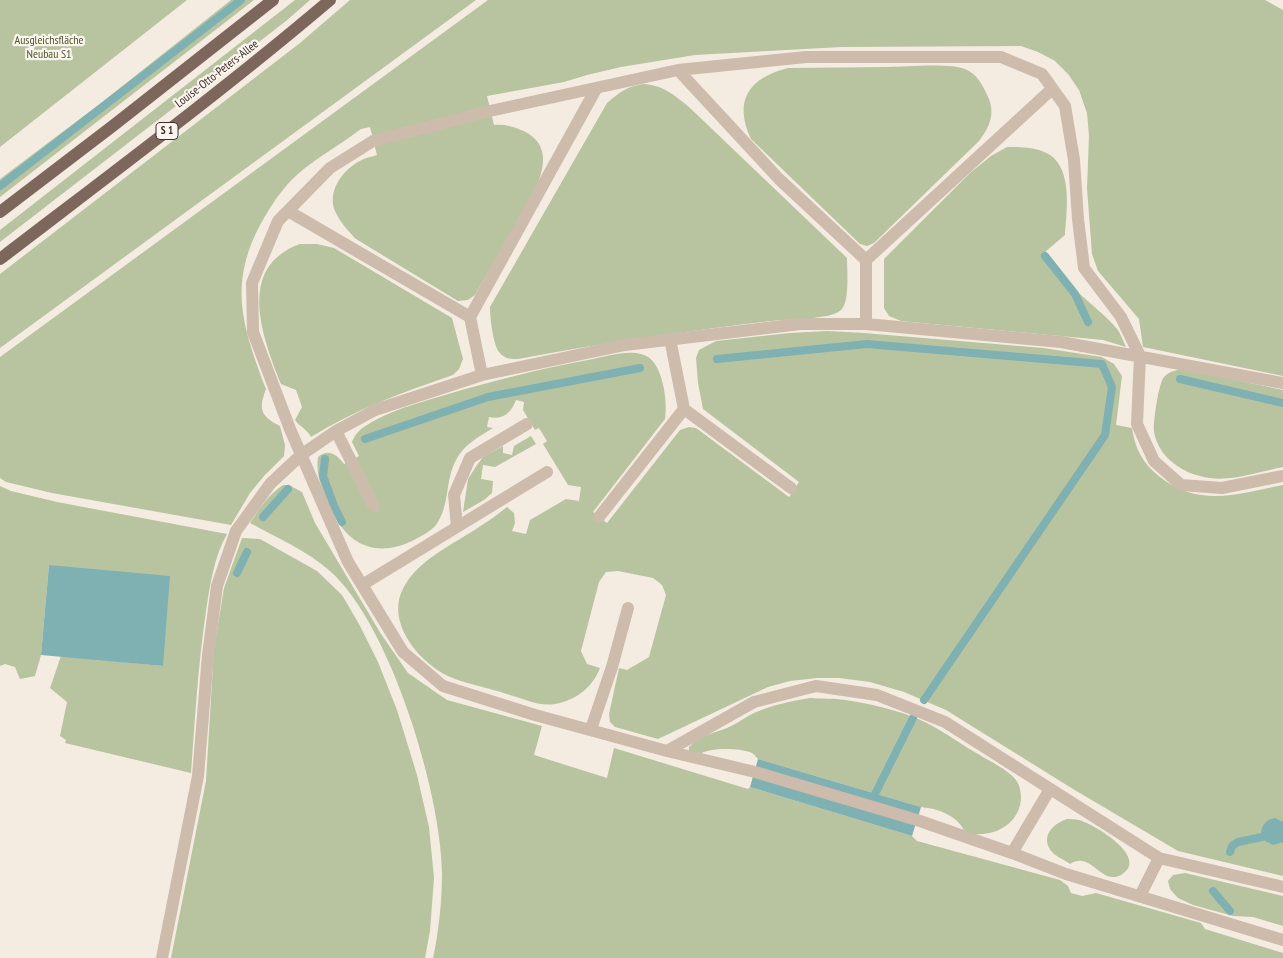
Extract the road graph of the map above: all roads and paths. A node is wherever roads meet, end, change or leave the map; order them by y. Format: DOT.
graph roads {
  1 [pos="273,0"];
  2 [pos="330,0"];
  3 [pos="678,70"];
  4 [pos="596,89"];
  5 [pos="1052,89"];
  6 [pos="288,211"];
  7 [pos="0,212"];
  8 [pos="0,259"];
  9 [pos="866,260"];
  10 [pos="470,317"];
  11 [pos="866,324"];
  12 [pos="670,339"];
  13 [pos="1140,356"];
  14 [pos="482,375"];
  15 [pos="1283,384"];
  16 [pos="684,410"];
  17 [pos="527,424"];
  18 [pos="336,431"];
  19 [pos="301,455"];
  20 [pos="547,472"];
  21 [pos="1283,476"];
  22 [pos="791,488"];
  23 [pos="374,507"];
  24 [pos="599,517"];
  25 [pos="457,527"];
  26 [pos="362,585"];
  27 [pos="628,608"];
  28 [pos="592,729"];
  29 [pos="667,751"];
  30 [pos="1050,790"];
  31 [pos="1012,853"];
  32 [pos="1159,858"];
  33 [pos="1283,887"];
  34 [pos="1140,896"];
  35 [pos="1283,940"];
  36 [pos="162,958"];
  1 -- 7 [label="main road, Louise-Otto-Peters-Allee"];
  2 -- 8 [label="main road, Louise-Otto-Peters-Allee / S 1"];
  3 -- 4 [label="lane"];
  3 -- 5 [label="lane"];
  3 -- 9 [label="lane"];
  4 -- 6 [label="lane"];
  4 -- 10 [label="lane"];
  5 -- 9 [label="lane"];
  5 -- 13 [label="lane"];
  6 -- 10 [label="lane"];
  6 -- 19 [label="lane"];
  9 -- 11 [label="lane"];
  10 -- 14 [label="lane"];
  11 -- 12 [label="lane"];
  11 -- 13 [label="lane"];
  12 -- 14 [label="lane"];
  12 -- 16 [label="lane"];
  13 -- 15 [label="lane"];
  13 -- 21 [label="lane"];
  14 -- 18 [label="lane"];
  16 -- 22 [label="lane"];
  16 -- 24 [label="lane"];
  17 -- 25 [label="lane"];
  18 -- 19 [label="lane"];
  18 -- 23 [label="lane"];
  19 -- 26 [label="lane"];
  19 -- 36 [label="lane"];
  20 -- 25 [label="lane"];
  25 -- 26 [label="lane"];
  26 -- 28 [label="lane"];
  27 -- 28 [label="lane"];
  28 -- 29 [label="lane"];
  29 -- 30 [label="lane"];
  29 -- 31 [label="lane"];
  30 -- 31 [label="lane"];
  30 -- 32 [label="lane"];
  31 -- 34 [label="lane"];
  32 -- 33 [label="lane"];
  32 -- 34 [label="lane"];
  34 -- 35 [label="lane"];
}
